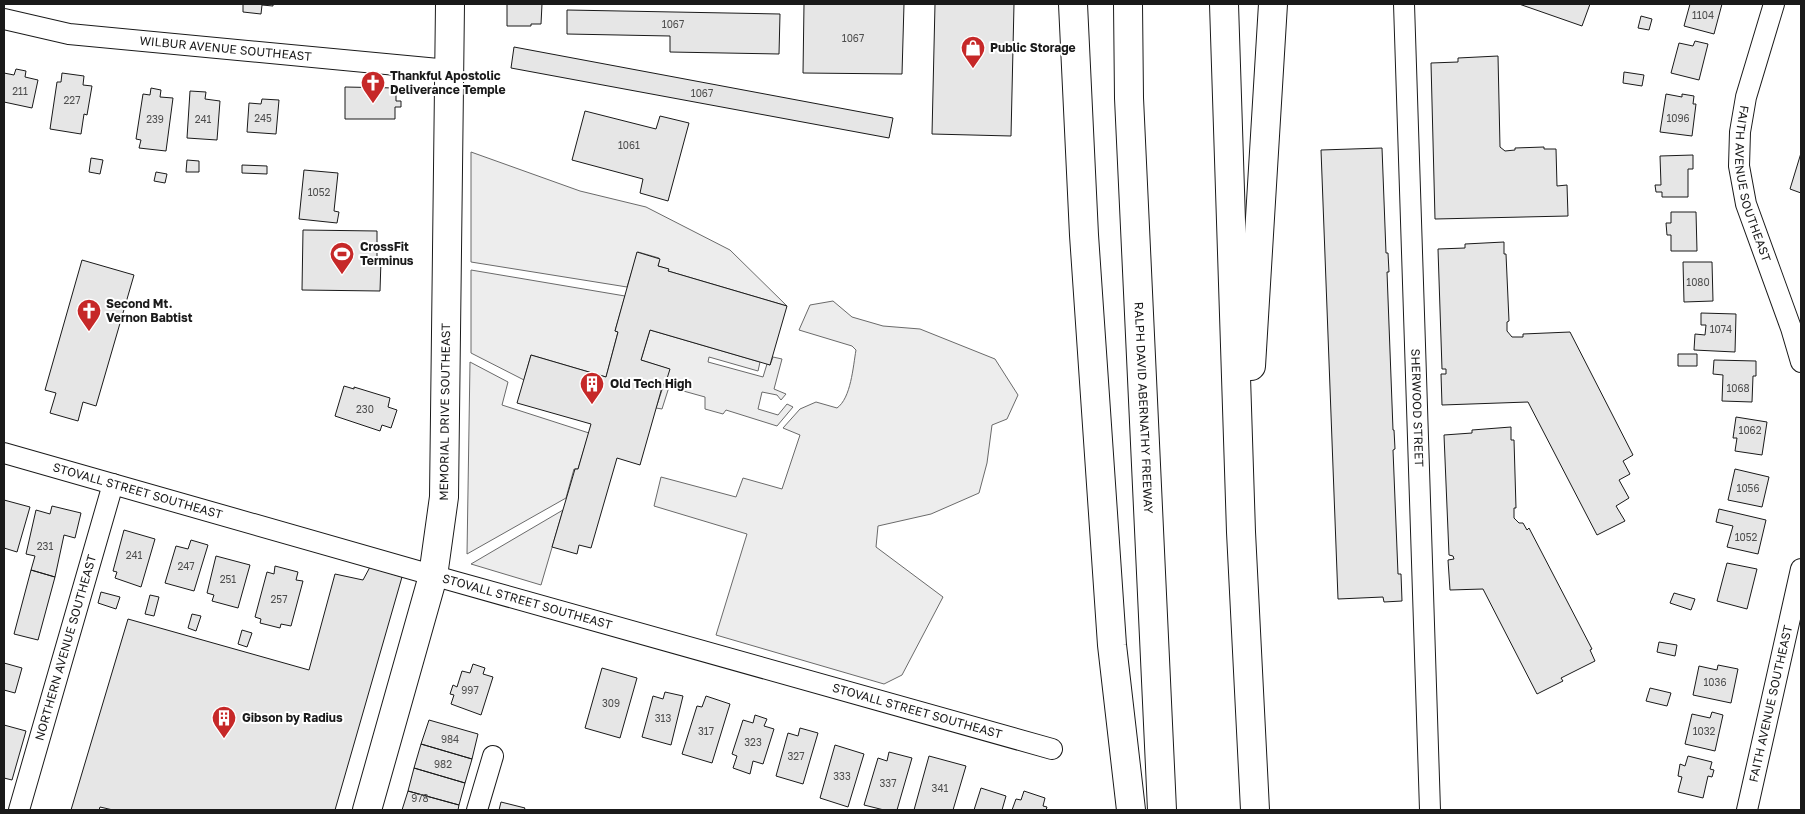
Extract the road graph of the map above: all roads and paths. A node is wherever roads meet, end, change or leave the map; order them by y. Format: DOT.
graph roads {
  1 [pos="450,4"];
  2 [pos="1072,4"];
  3 [pos="1128,4"];
  4 [pos="1224,4"];
  5 [pos="1273,4"];
  6 [pos="1404,4"];
  7 [pos="1774,4"];
  8 [pos="4,19"];
  9 [pos="449,70"];
  10 [pos="1801,362"];
  11 [pos="4,453"];
  12 [pos="113,484"];
  13 [pos="1241,532"];
  14 [pos="1801,569"];
  15 [pos="433,576"];
  16 [pos="1052,749"];
  17 [pos="493,756"];
  18 [pos="19,810"];
  19 [pos="367,810"];
  20 [pos="477,810"];
  21 [pos="1130,810"];
  22 [pos="1162,810"];
  23 [pos="1255,810"];
  24 [pos="1430,810"];
  25 [pos="1747,810"];
  1 -- 9 [label="main road, MEMORIAL DRIVE SOUTHEAST"];
  2 -- 21 [label="main road"];
  3 -- 22 [label="main road, RALPH DAVID ABERNATHY FREEWAY"];
  4 -- 13 [label="main road"];
  5 -- 13 [label="main road"];
  6 -- 24 [label="street, SHERWOOD STREET"];
  7 -- 10 [label="street, FAITH AVENUE SOUTHEAST"];
  8 -- 9 [label="street, WILBUR AVENUE SOUTHEAST"];
  9 -- 15 [label="main road, MEMORIAL DRIVE SOUTHEAST"];
  11 -- 12 [label="street, STOVALL STREET SOUTHEAST"];
  12 -- 15 [label="street, STOVALL STREET SOUTHEAST"];
  12 -- 18 [label="street, NORTHERN AVENUE SOUTHEAST"];
  13 -- 23 [label="main road"];
  14 -- 25 [label="street, FAITH AVENUE SOUTHEAST"];
  15 -- 16 [label="street, STOVALL STREET SOUTHEAST"];
  15 -- 19 [label="main road, MEMORIAL DRIVE SOUTHEAST"];
  17 -- 20 [label="street"];
}
